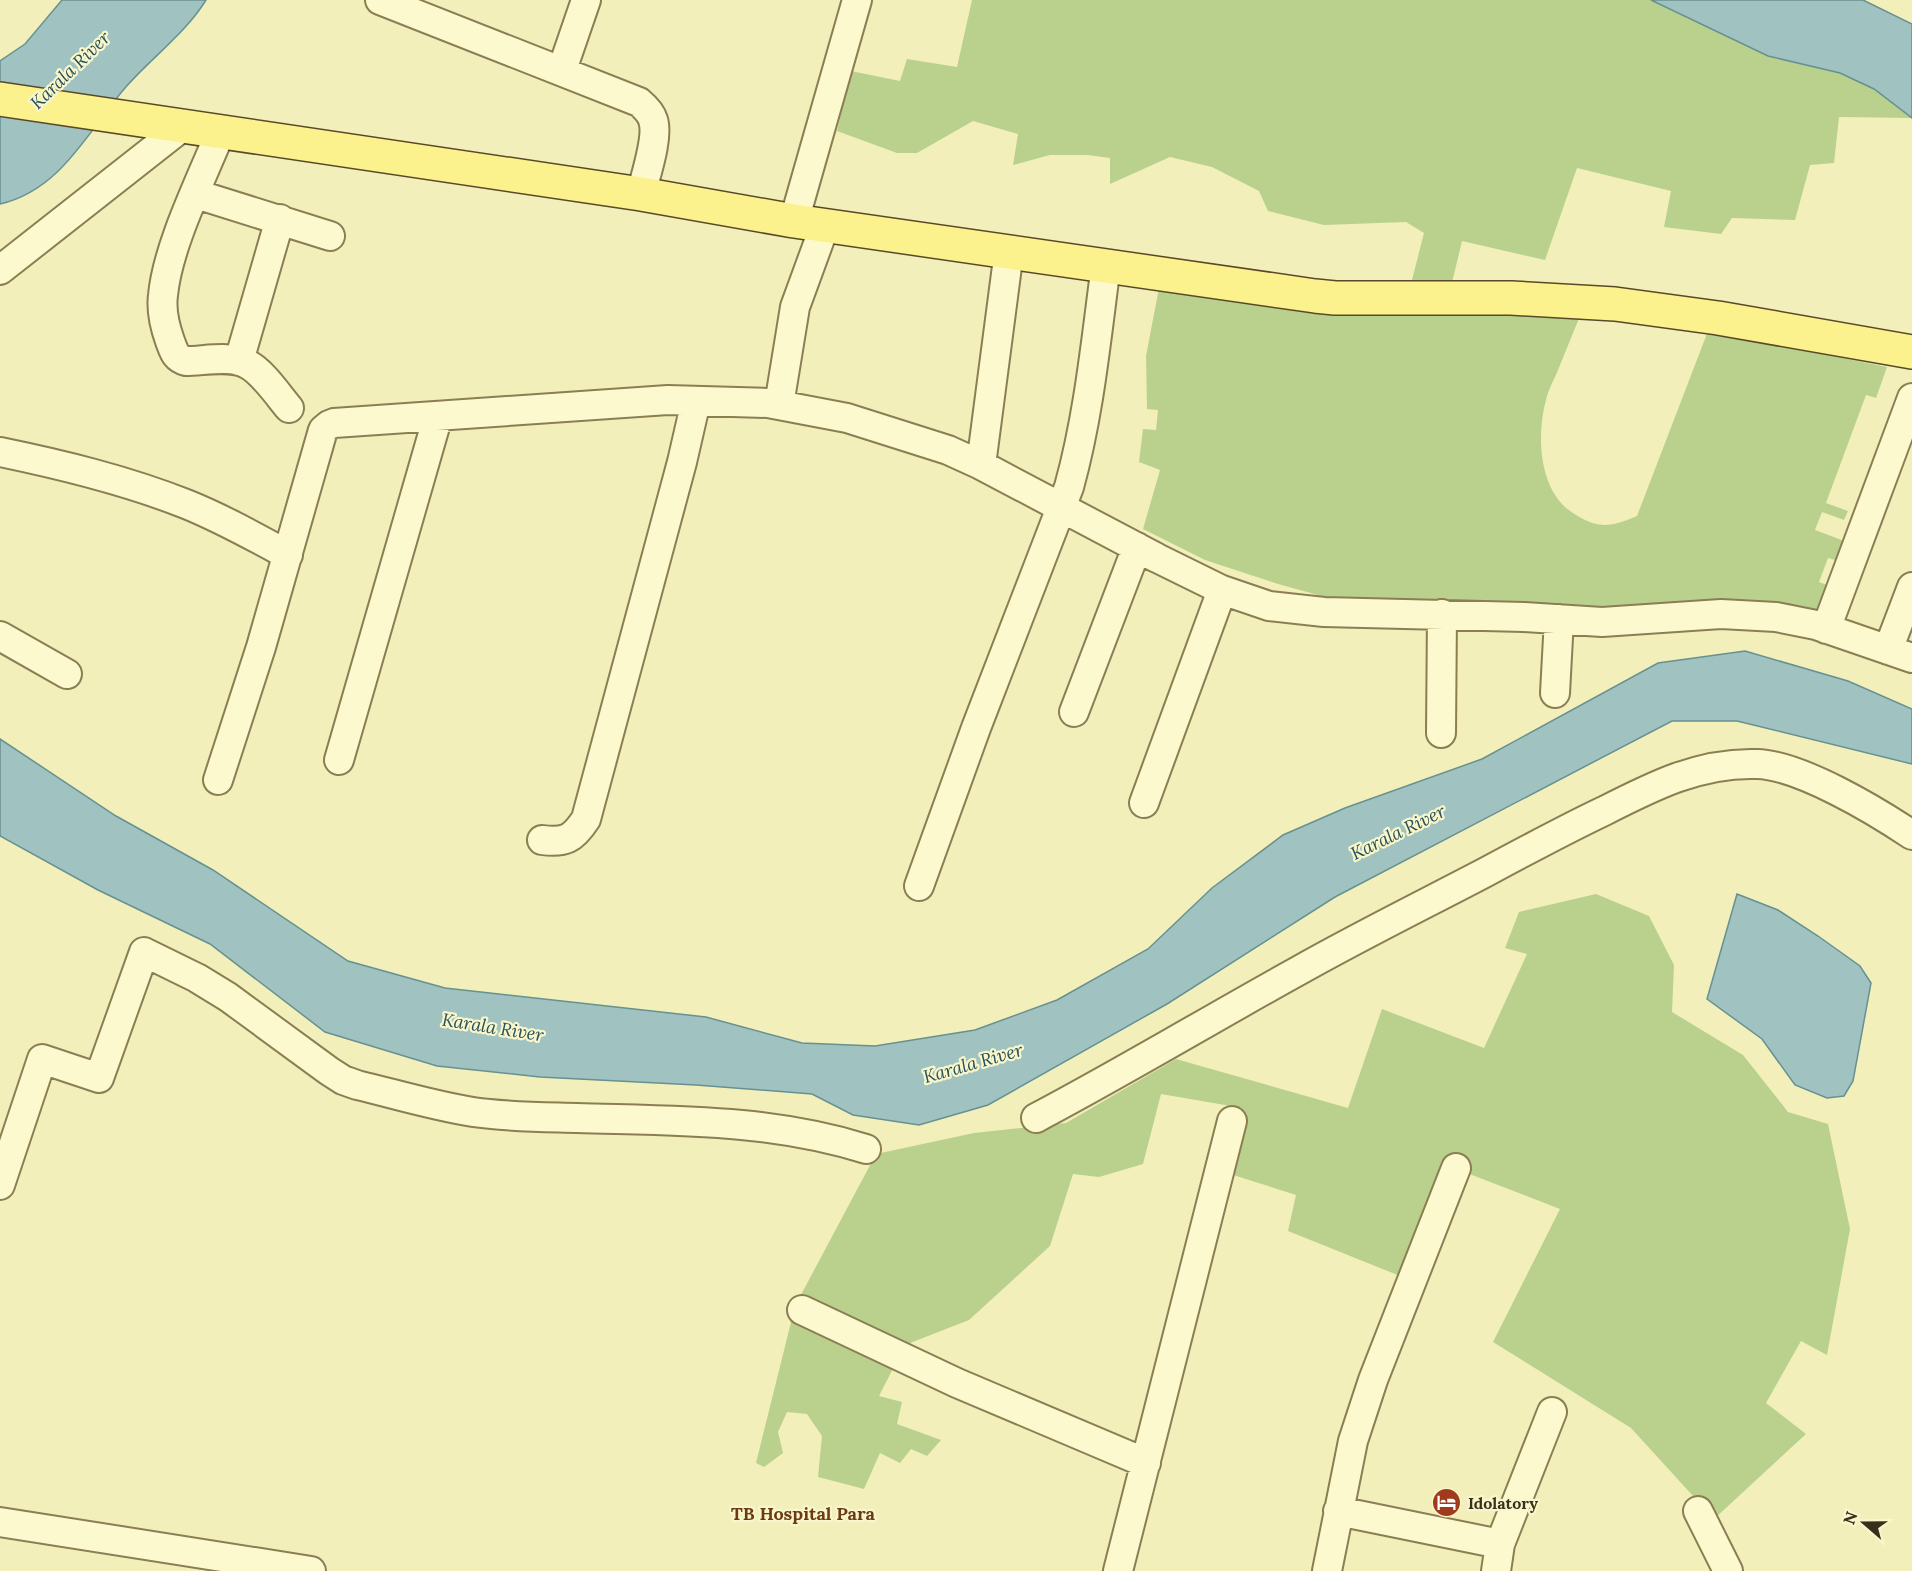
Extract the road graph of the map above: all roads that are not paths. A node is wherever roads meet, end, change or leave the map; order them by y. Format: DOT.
graph roads {
  1 [pos="380,0"];
  2 [pos="586,0"];
  3 [pos="857,0"];
  4 [pos="562,70"];
  5 [pos="0,99"];
  6 [pos="182,128"];
  7 [pos="220,133"];
  8 [pos="196,194"];
  9 [pos="640,194"];
  10 [pos="280,219"];
  11 [pos="794,220"];
  12 [pos="825,225"];
  13 [pos="330,236"];
  14 [pos="1009,251"];
  15 [pos="1106,265"];
  16 [pos="0,270"];
  17 [pos="1912,352"];
  18 [pos="239,361"];
  19 [pos="1912,398"];
  20 [pos="696,401"];
  21 [pos="779,405"];
  22 [pos="289,408"];
  23 [pos="438,416"];
  24 [pos="0,452"];
  25 [pos="981,465"];
  26 [pos="1061,508"];
  27 [pos="1137,547"];
  28 [pos="288,555"];
  29 [pos="1912,588"];
  30 [pos="1222,590"];
  31 [pos="1450,614"];
  32 [pos="1559,619"];
  33 [pos="1826,628"];
  34 [pos="0,636"];
  35 [pos="1900,654"];
  36 [pos="67,674"];
  37 [pos="1555,693"];
  38 [pos="1074,712"];
  39 [pos="1450,723"];
  40 [pos="339,760"];
  41 [pos="218,780"];
  42 [pos="1144,803"];
  43 [pos="1912,836"];
  44 [pos="542,840"];
  45 [pos="919,886"];
  46 [pos="1036,1118"];
  47 [pos="1232,1121"];
  48 [pos="866,1149"];
  49 [pos="1456,1168"];
  50 [pos="0,1185"];
  51 [pos="802,1310"];
  52 [pos="1552,1412"];
  53 [pos="1146,1463"];
  54 [pos="1338,1510"];
  55 [pos="1698,1511"];
  56 [pos="0,1522"];
  57 [pos="1498,1557"];
  58 [pos="149,1559"];
  59 [pos="311,1571"];
  60 [pos="1119,1571"];
  61 [pos="1327,1571"];
  62 [pos="1728,1571"];
  1 -- 4 [label="street"];
  2 -- 4 [label="street"];
  3 -- 11 [label="street"];
  4 -- 9 [label="street"];
  5 -- 6 [label="main road"];
  6 -- 7 [label="main road"];
  6 -- 16 [label="street"];
  7 -- 8 [label="street"];
  7 -- 9 [label="main road"];
  8 -- 10 [label="street"];
  8 -- 18 [label="street"];
  9 -- 11 [label="main road"];
  10 -- 13 [label="street"];
  10 -- 18 [label="street"];
  11 -- 12 [label="main road"];
  12 -- 14 [label="main road"];
  12 -- 21 [label="street"];
  14 -- 15 [label="main road"];
  14 -- 25 [label="street"];
  15 -- 17 [label="main road"];
  15 -- 26 [label="street"];
  18 -- 22 [label="street"];
  19 -- 33 [label="street"];
  20 -- 21 [label="street"];
  20 -- 23 [label="street"];
  20 -- 44 [label="street"];
  21 -- 25 [label="street"];
  23 -- 28 [label="street"];
  23 -- 40 [label="street"];
  24 -- 28 [label="street"];
  25 -- 26 [label="street"];
  26 -- 27 [label="street"];
  26 -- 45 [label="street"];
  27 -- 30 [label="street"];
  27 -- 38 [label="street"];
  28 -- 41 [label="street"];
  29 -- 35 [label="street"];
  30 -- 31 [label="street"];
  30 -- 42 [label="street"];
  31 -- 32 [label="street"];
  31 -- 39 [label="street"];
  32 -- 33 [label="street"];
  32 -- 37 [label="street"];
  33 -- 35 [label="street"];
  34 -- 36 [label="street"];
  43 -- 46 [label="street"];
  47 -- 53 [label="street"];
  48 -- 50 [label="street"];
  49 -- 54 [label="street"];
  51 -- 53 [label="street"];
  52 -- 57 [label="street"];
  53 -- 60 [label="street"];
  54 -- 57 [label="street"];
  54 -- 61 [label="street"];
  55 -- 62 [label="street"];
  56 -- 58 [label="street"];
  58 -- 59 [label="street"];
}
